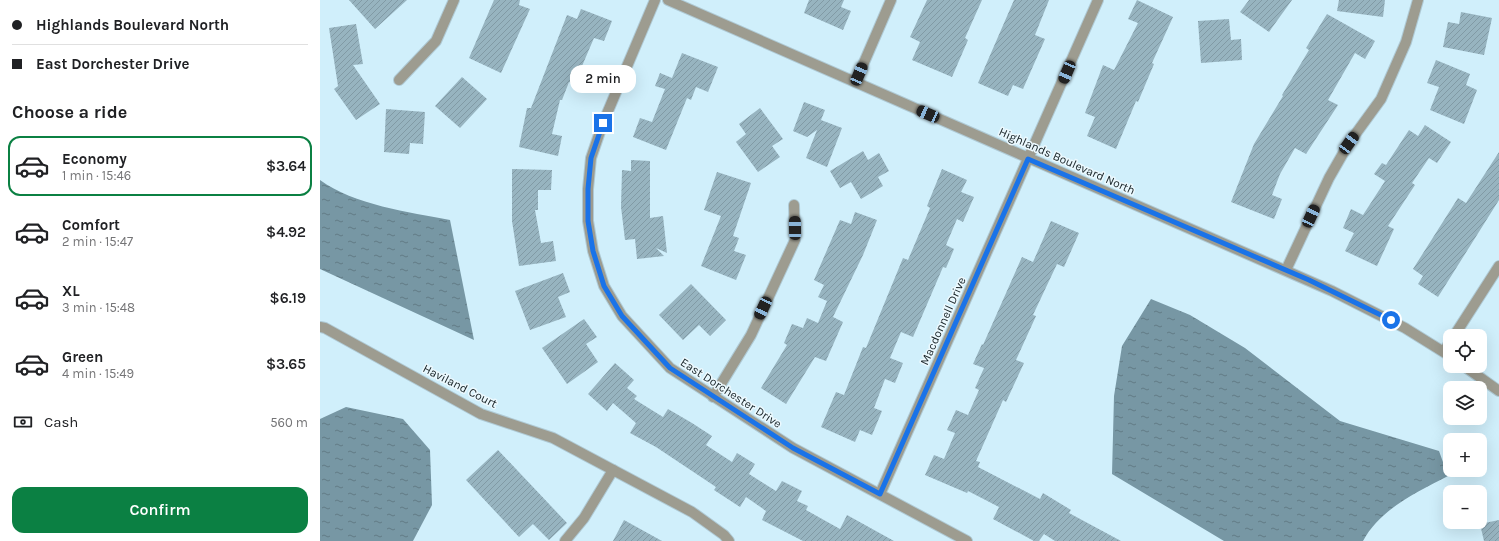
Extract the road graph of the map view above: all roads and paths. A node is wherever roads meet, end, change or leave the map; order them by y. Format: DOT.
graph roads {
  1 [pos="454,0"];
  2 [pos="655,0"];
  3 [pos="668,0"];
  4 [pos="891,0"];
  5 [pos="1098,0"];
  6 [pos="1418,0"];
  7 [pos="399,80"];
  8 [pos="856,81"];
  9 [pos="1028,159"];
  10 [pos="794,205"];
  11 [pos="1499,266"];
  12 [pos="1286,270"];
  13 [pos="320,327"];
  14 [pos="1458,329"];
  15 [pos="1443,352"];
  16 [pos="1474,373"];
  17 [pos="1499,391"];
  18 [pos="713,397"];
  19 [pos="613,470"];
  20 [pos="880,494"];
  21 [pos="565,541"];
  22 [pos="729,541"];
  23 [pos="967,541"];
  1 -- 7 [label="street"];
  2 -- 18 [label="street, East Dorchester Drive"];
  3 -- 8 [label="street, Highlands Boulevard North"];
  4 -- 8 [label="street"];
  5 -- 9 [label="street, Macdonnell Drive"];
  6 -- 12 [label="street"];
  8 -- 9 [label="street, Highlands Boulevard North"];
  9 -- 12 [label="street, Highlands Boulevard North"];
  9 -- 20 [label="street, Macdonnell Drive"];
  10 -- 18 [label="street"];
  11 -- 14 [label="street"];
  12 -- 15 [label="street, Highlands Boulevard North"];
  13 -- 19 [label="street, Haviland Court"];
  16 -- 17 [label="street"];
  18 -- 20 [label="street, East Dorchester Drive"];
  19 -- 21 [label="street"];
  19 -- 22 [label="street, Haviland Court"];
  20 -- 23 [label="street, East Dorchester Drive"];
}
